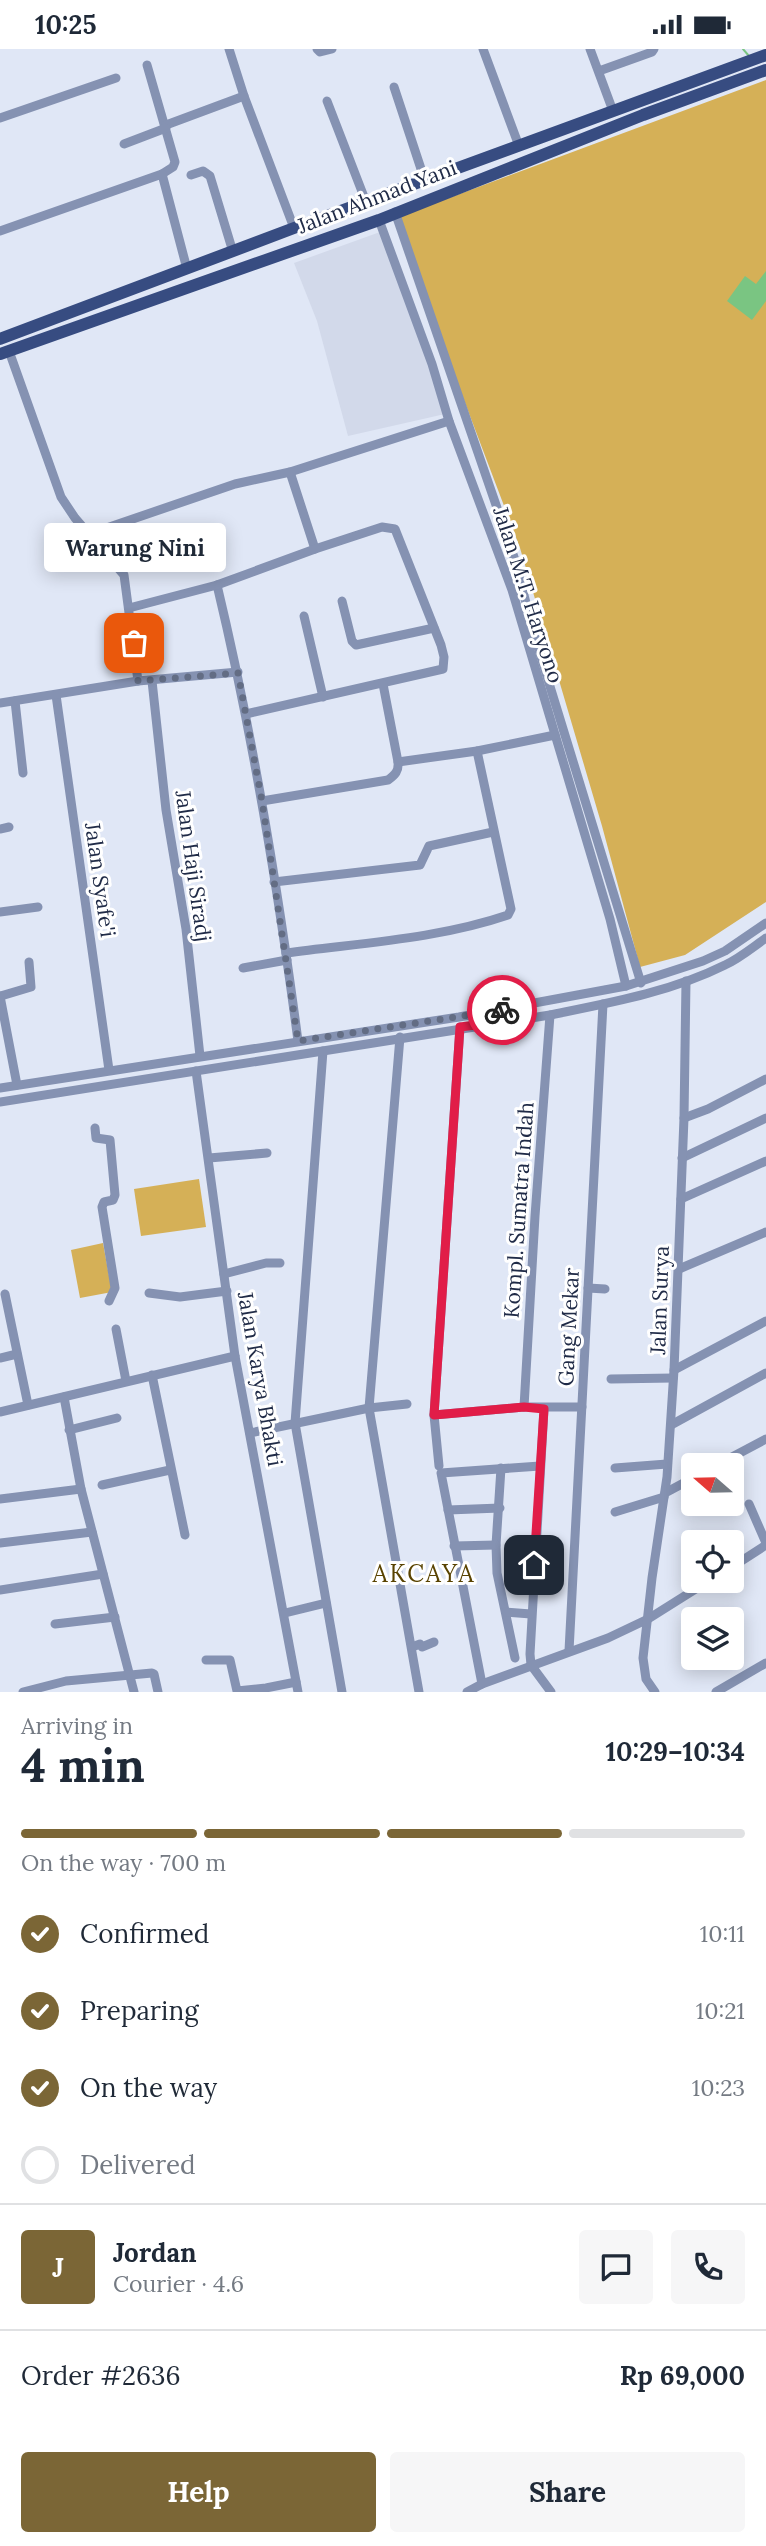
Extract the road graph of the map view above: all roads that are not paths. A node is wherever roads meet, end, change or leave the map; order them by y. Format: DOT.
graph roads {
  1 [pos="229,49"];
  2 [pos="317,49"];
  3 [pos="332,49"];
  4 [pos="483,49"];
  5 [pos="590,49"];
  6 [pos="654,49"];
  7 [pos="766,55"];
  8 [pos="148,65"];
  9 [pos="766,70"];
  10 [pos="599,71"];
  11 [pos="116,78"];
  12 [pos="394,87"];
  13 [pos="244,96"];
  14 [pos="327,101"];
  15 [pos="614,111"];
  16 [pos="0,118"];
  17 [pos="166,126"];
  18 [pos="124,143"];
  19 [pos="519,146"];
  20 [pos="501,154"];
  21 [pos="507,167"];
  22 [pos="162,174"];
  23 [pos="191,175"];
  24 [pos="425,181"];
  25 [pos="366,202"];
  26 [pos="395,212"];
  27 [pos="379,220"];
  28 [pos="294,228"];
  29 [pos="0,231"];
  30 [pos="233,252"];
  31 [pos="187,269"];
  32 [pos="122,293"];
  33 [pos="128,310"];
  34 [pos="0,337"];
  35 [pos="4,353"];
  36 [pos="445,358"];
  37 [pos="432,364"];
  38 [pos="449,421"];
  39 [pos="482,465"];
  40 [pos="468,469"];
  41 [pos="290,472"];
  42 [pos="89,534"];
  43 [pos="315,549"];
  44 [pos="217,585"];
  45 [pos="342,601"];
  46 [pos="128,608"];
  47 [pos="304,616"];
  48 [pos="434,628"];
  49 [pos="238,673"];
  50 [pos="542,675"];
  51 [pos="138,681"];
  52 [pos="152,681"];
  53 [pos="383,684"];
  54 [pos="56,695"];
  55 [pos="323,697"];
  56 [pos="15,701"];
  57 [pos="0,703"];
  58 [pos="246,715"];
  59 [pos="555,735"];
  60 [pos="477,751"];
  61 [pos="398,762"];
  62 [pos="23,773"];
  63 [pos="262,801"];
  64 [pos="582,810"];
  65 [pos="493,832"];
  66 [pos="274,882"];
  67 [pos="38,907"];
  68 [pos="0,912"];
  69 [pos="615,918"];
  70 [pos="766,923"];
  71 [pos="766,938"];
  72 [pos="725,951"];
  73 [pos="287,957"];
  74 [pos="29,962"];
  75 [pos="728,964"];
  76 [pos="243,968"];
  77 [pos="685,981"];
  78 [pos="640,983"];
  79 [pos="626,986"];
  80 [pos="1,996"];
  81 [pos="603,1004"];
  82 [pos="506,1009"];
  83 [pos="550,1015"];
  84 [pos="508,1021"];
  85 [pos="460,1027"];
  86 [pos="400,1037"];
  87 [pos="298,1041"];
  88 [pos="251,1048"];
  89 [pos="323,1051"];
  90 [pos="200,1056"];
  91 [pos="256,1062"];
  92 [pos="109,1070"];
  93 [pos="196,1071"];
  94 [pos="51,1079"];
  95 [pos="766,1079"];
  96 [pos="18,1085"];
  97 [pos="0,1088"];
  98 [pos="53,1093"];
  99 [pos="0,1102"];
  100 [pos="684,1118"];
  101 [pos="766,1118"];
  102 [pos="95,1128"];
  103 [pos="267,1153"];
  104 [pos="209,1158"];
  105 [pos="682,1159"];
  106 [pos="766,1161"];
  107 [pos="681,1199"];
  108 [pos="766,1232"];
  109 [pos="280,1263"];
  110 [pos="680,1269"];
  111 [pos="225,1274"];
  112 [pos="588,1288"];
  113 [pos="605,1289"];
  114 [pos="227,1291"];
  115 [pos="149,1293"];
  116 [pos="5,1294"];
  117 [pos="109,1301"];
  118 [pos="766,1321"];
  119 [pos="116,1329"];
  120 [pos="16,1354"];
  121 [pos="235,1356"];
  122 [pos="0,1357"];
  123 [pos="766,1373"];
  124 [pos="674,1374"];
  125 [pos="152,1375"];
  126 [pos="611,1379"];
  127 [pos="125,1381"];
  128 [pos="64,1397"];
  129 [pos="407,1403"];
  130 [pos="28,1405"];
  131 [pos="524,1407"];
  132 [pos="582,1407"];
  133 [pos="369,1408"];
  134 [pos="544,1409"];
  135 [pos="0,1412"];
  136 [pos="434,1415"];
  137 [pos="117,1418"];
  138 [pos="295,1423"];
  139 [pos="671,1425"];
  140 [pos="69,1430"];
  141 [pos="250,1433"];
  142 [pos="766,1439"];
  143 [pos="740,1453"];
  144 [pos="667,1464"];
  145 [pos="540,1466"];
  146 [pos="501,1468"];
  147 [pos="615,1468"];
  148 [pos="440,1469"];
  149 [pos="170,1471"];
  150 [pos="102,1485"];
  151 [pos="681,1485"];
  152 [pos="81,1489"];
  153 [pos="664,1495"];
  154 [pos="0,1499"];
  155 [pos="749,1504"];
  156 [pos="500,1507"];
  157 [pos="448,1510"];
  158 [pos="615,1512"];
  159 [pos="92,1532"];
  160 [pos="185,1535"];
  161 [pos="0,1543"];
  162 [pos="766,1544"];
  163 [pos="496,1545"];
  164 [pos="454,1546"];
  165 [pos="744,1559"];
  166 [pos="103,1574"];
  167 [pos="0,1590"];
  168 [pos="689,1593"];
  169 [pos="326,1603"];
  170 [pos="506,1612"];
  171 [pos="285,1613"];
  172 [pos="531,1614"];
  173 [pos="115,1617"];
  174 [pos="648,1619"];
  175 [pos="55,1624"];
  176 [pos="434,1642"];
  177 [pos="412,1647"];
  178 [pos="569,1651"];
  179 [pos="515,1657"];
  180 [pos="206,1660"];
  181 [pos="766,1663"];
  182 [pos="531,1665"];
  183 [pos="130,1676"];
  184 [pos="482,1684"];
  185 [pos="297,1687"];
  186 [pos="234,1691"];
  187 [pos="23,1692"];
  188 [pos="134,1692"];
  189 [pos="158,1692"];
  190 [pos="342,1692"];
  191 [pos="419,1692"];
  192 [pos="467,1692"];
  193 [pos="551,1692"];
  194 [pos="654,1692"];
  195 [pos="716,1692"];
  1 -- 13 [label="street"];
  2 -- 3 [label="street"];
  4 -- 19 [label="street"];
  5 -- 10 [label="street"];
  6 -- 10 [label="street"];
  7 -- 15 [label="main road, Jalan Ahmad Yani"];
  8 -- 17 [label="street"];
  9 -- 21 [label="main road, Jalan Ahmad Yani"];
  10 -- 15 [label="street"];
  11 -- 16 [label="street"];
  12 -- 24 [label="street"];
  13 -- 17 [label="street"];
  13 -- 28 [label="street"];
  14 -- 25 [label="street"];
  15 -- 19 [label="main road, Jalan Ahmad Yani"];
  17 -- 18 [label="street"];
  17 -- 22 [label="street"];
  19 -- 20 [label="main road, Jalan Ahmad Yani"];
  20 -- 21 [label="main road"];
  20 -- 24 [label="main road, Jalan Ahmad Yani"];
  21 -- 26 [label="main road, Jalan Ahmad Yani"];
  22 -- 29 [label="street"];
  22 -- 31 [label="street"];
  23 -- 30 [label="street"];
  24 -- 25 [label="main road, Jalan Ahmad Yani"];
  25 -- 28 [label="main road, Jalan Ahmad Yani"];
  26 -- 27 [label="main road, Jalan Ahmad Yani"];
  26 -- 36 [label="street"];
  27 -- 33 [label="main road, Jalan Ahmad Yani"];
  27 -- 37 [label="street, Jalan M.T. Haryono"];
  28 -- 30 [label="main road, Jalan Ahmad Yani"];
  30 -- 31 [label="main road, Jalan Ahmad Yani"];
  31 -- 32 [label="main road, Jalan Ahmad Yani"];
  32 -- 33 [label="main road"];
  32 -- 34 [label="main road, Jalan Ahmad Yani"];
  33 -- 35 [label="main road, Jalan Ahmad Yani"];
  35 -- 42 [label="street"];
  36 -- 37 [label="street"];
  36 -- 39 [label="street"];
  37 -- 38 [label="street, Jalan M.T. Haryono"];
  38 -- 40 [label="street, Jalan M.T. Haryono"];
  38 -- 41 [label="street"];
  39 -- 40 [label="street"];
  39 -- 50 [label="street"];
  40 -- 50 [label="street, Jalan M.T. Haryono"];
  41 -- 42 [label="street"];
  41 -- 43 [label="street"];
  42 -- 46 [label="street"];
  43 -- 44 [label="street"];
  43 -- 48 [label="street"];
  44 -- 46 [label="street"];
  44 -- 49 [label="street"];
  45 -- 48 [label="street"];
  46 -- 51 [label="street"];
  47 -- 55 [label="street"];
  48 -- 53 [label="street"];
  49 -- 52 [label="street"];
  49 -- 58 [label="street"];
  50 -- 59 [label="street, Jalan M.T. Haryono"];
  50 -- 64 [label="street"];
  51 -- 52 [label="street"];
  51 -- 54 [label="street"];
  52 -- 90 [label="street, Jalan Haji Siradj"];
  53 -- 55 [label="street"];
  53 -- 61 [label="street"];
  54 -- 56 [label="street"];
  54 -- 92 [label="street, Jalan Syafe'i"];
  55 -- 58 [label="street"];
  56 -- 57 [label="street"];
  56 -- 62 [label="street"];
  58 -- 63 [label="street"];
  59 -- 60 [label="street"];
  59 -- 64 [label="street, Jalan M.T. Haryono"];
  60 -- 61 [label="street"];
  60 -- 65 [label="street"];
  61 -- 63 [label="street"];
  63 -- 66 [label="street"];
  64 -- 69 [label="street, Jalan M.T. Haryono"];
  65 -- 66 [label="street"];
  65 -- 73 [label="street"];
  66 -- 73 [label="street"];
  67 -- 68 [label="street"];
  69 -- 78 [label="street"];
  69 -- 79 [label="street, Jalan M.T. Haryono"];
  70 -- 72 [label="street"];
  71 -- 75 [label="street"];
  72 -- 75 [label="street"];
  72 -- 78 [label="street"];
  73 -- 76 [label="street"];
  73 -- 87 [label="street"];
  74 -- 80 [label="street"];
  75 -- 77 [label="street"];
  77 -- 81 [label="street"];
  77 -- 100 [label="street, Jalan Surya"];
  78 -- 79 [label="street"];
  79 -- 82 [label="street"];
  80 -- 96 [label="street"];
  81 -- 83 [label="street"];
  81 -- 112 [label="street, Gang Mekar"];
  82 -- 84 [label="street"];
  82 -- 87 [label="street"];
  83 -- 84 [label="street"];
  83 -- 131 [label="street, Kompl. Sumatra Indah"];
  84 -- 85 [label="street"];
  85 -- 86 [label="street"];
  85 -- 136 [label="street"];
  86 -- 89 [label="street"];
  86 -- 133 [label="street"];
  87 -- 88 [label="street"];
  88 -- 90 [label="street"];
  88 -- 91 [label="street"];
  89 -- 91 [label="street"];
  89 -- 138 [label="street"];
  90 -- 92 [label="street"];
  91 -- 93 [label="street"];
  92 -- 94 [label="street"];
  93 -- 98 [label="street"];
  93 -- 104 [label="street, Jalan Karya Bhakti"];
  94 -- 96 [label="street"];
  94 -- 98 [label="street"];
  95 -- 100 [label="street"];
  96 -- 97 [label="street"];
  98 -- 99 [label="street"];
  100 -- 105 [label="street, Jalan Surya"];
  101 -- 105 [label="street"];
  102 -- 117 [label="street"];
  103 -- 104 [label="street"];
  104 -- 111 [label="street, Jalan Karya Bhakti"];
  105 -- 107 [label="street, Jalan Surya"];
  106 -- 107 [label="street"];
  107 -- 110 [label="street, Jalan Surya"];
  108 -- 110 [label="street"];
  109 -- 111 [label="street"];
  110 -- 124 [label="street, Jalan Surya"];
  111 -- 114 [label="street, Jalan Karya Bhakti"];
  112 -- 113 [label="street"];
  112 -- 132 [label="street, Gang Mekar"];
  114 -- 115 [label="street"];
  114 -- 121 [label="street, Jalan Karya Bhakti"];
  116 -- 120 [label="street"];
  118 -- 124 [label="street"];
  119 -- 127 [label="street"];
  120 -- 122 [label="street"];
  120 -- 130 [label="street"];
  121 -- 125 [label="street"];
  121 -- 141 [label="street, Jalan Karya Bhakti"];
  123 -- 139 [label="street"];
  124 -- 126 [label="street"];
  124 -- 139 [label="street, Jalan Surya"];
  125 -- 127 [label="street"];
  125 -- 149 [label="street"];
  127 -- 128 [label="street"];
  128 -- 130 [label="street"];
  128 -- 140 [label="street"];
  129 -- 133 [label="street"];
  130 -- 135 [label="street"];
  131 -- 134 [label="street"];
  131 -- 136 [label="street"];
  132 -- 134 [label="street"];
  132 -- 178 [label="street, Gang Mekar"];
  133 -- 138 [label="street"];
  133 -- 177 [label="street"];
  134 -- 145 [label="street"];
  136 -- 148 [label="street"];
  137 -- 140 [label="street"];
  138 -- 141 [label="street"];
  138 -- 169 [label="street"];
  139 -- 144 [label="street, Jalan Surya"];
  140 -- 152 [label="street"];
  141 -- 171 [label="street, Jalan Karya Bhakti"];
  142 -- 143 [label="street"];
  144 -- 147 [label="street"];
  144 -- 153 [label="street, Jalan Surya"];
  145 -- 146 [label="street"];
  145 -- 172 [label="street"];
  146 -- 148 [label="street"];
  146 -- 156 [label="street"];
  148 -- 157 [label="street"];
  149 -- 150 [label="street"];
  149 -- 160 [label="street"];
  151 -- 153 [label="street"];
  152 -- 154 [label="street"];
  152 -- 159 [label="street"];
  153 -- 158 [label="street"];
  153 -- 174 [label="street, Jalan Surya"];
  155 -- 162 [label="street"];
  156 -- 157 [label="street"];
  156 -- 163 [label="street"];
  157 -- 164 [label="street"];
  159 -- 161 [label="street"];
  159 -- 166 [label="street"];
  162 -- 165 [label="street"];
  163 -- 164 [label="street"];
  163 -- 170 [label="street"];
  164 -- 184 [label="street"];
  166 -- 167 [label="street"];
  166 -- 173 [label="street"];
  168 -- 174 [label="street"];
  169 -- 171 [label="street"];
  169 -- 190 [label="street"];
  170 -- 172 [label="street"];
  170 -- 179 [label="street"];
  171 -- 185 [label="street, Jalan Karya Bhakti"];
  172 -- 182 [label="street"];
  173 -- 175 [label="street"];
  173 -- 183 [label="street"];
  174 -- 178 [label="street"];
  174 -- 194 [label="street, Jalan Surya"];
  176 -- 177 [label="street"];
  177 -- 191 [label="street"];
  178 -- 182 [label="street"];
  180 -- 186 [label="street"];
  181 -- 195 [label="street"];
  182 -- 184 [label="street"];
  182 -- 193 [label="street"];
  183 -- 187 [label="street"];
  183 -- 188 [label="street"];
  183 -- 189 [label="street"];
  184 -- 192 [label="street"];
  185 -- 186 [label="street"];
}
